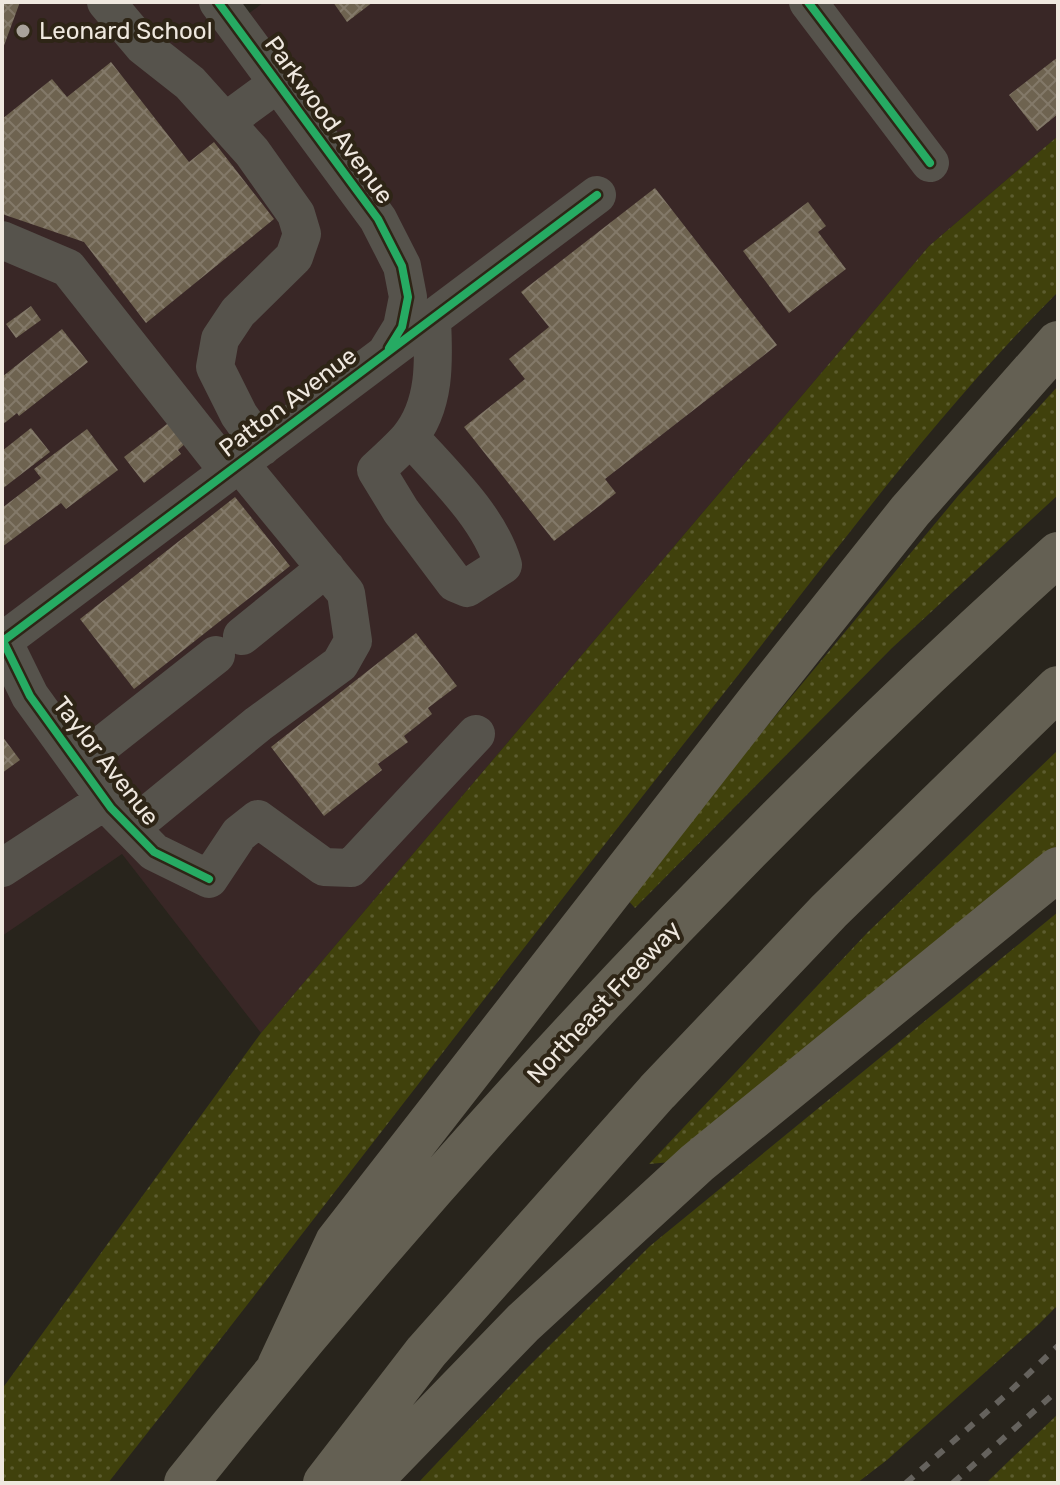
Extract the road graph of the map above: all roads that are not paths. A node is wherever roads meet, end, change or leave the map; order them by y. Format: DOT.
graph roads {
  1 [pos="106,2"];
  2 [pos="218,2"];
  3 [pos="808,2"];
  4 [pos="277,84"];
  5 [pos="225,122"];
  6 [pos="930,163"];
  7 [pos="597,195"];
  8 [pos="2,240"];
  9 [pos="432,320"];
  10 [pos="1058,343"];
  11 [pos="385,355"];
  12 [pos="410,437"];
  13 [pos="244,461"];
  14 [pos="1058,554"];
  15 [pos="326,568"];
  16 [pos="3,640"];
  17 [pos="1058,688"];
  18 [pos="476,734"];
  19 [pos="79,763"];
  20 [pos="106,800"];
  21 [pos="131,828"];
  22 [pos="2,868"];
  23 [pos="1058,869"];
  24 [pos="279,1366"];
  25 [pos="186,1483"];
  26 [pos="325,1483"];
  27 [pos="368,1483"];
  1 -- 5 [label="street"];
  2 -- 4 [label="street, Parkwood Avenue"];
  3 -- 6 [label="street"];
  4 -- 5 [label="street"];
  4 -- 11 [label="street, Parkwood Avenue"];
  5 -- 13 [label="street"];
  7 -- 9 [label="street, Patton Avenue"];
  8 -- 13 [label="street"];
  9 -- 11 [label="street, Patton Avenue"];
  9 -- 12 [label="street"];
  10 -- 24 [label="highway"];
  11 -- 13 [label="street, Patton Avenue"];
  13 -- 15 [label="street"];
  13 -- 16 [label="street, Patton Avenue"];
  14 -- 24 [label="highway, Northeast Freeway"];
  15 -- 19 [label="street"];
  15 -- 21 [label="street"];
  16 -- 19 [label="street, Taylor Avenue"];
  17 -- 26 [label="highway"];
  18 -- 21 [label="street, Taylor Avenue"];
  19 -- 20 [label="street, Taylor Avenue"];
  20 -- 21 [label="street, Taylor Avenue"];
  20 -- 22 [label="street"];
  23 -- 27 [label="highway"];
  24 -- 25 [label="highway, Northeast Freeway"];
}
